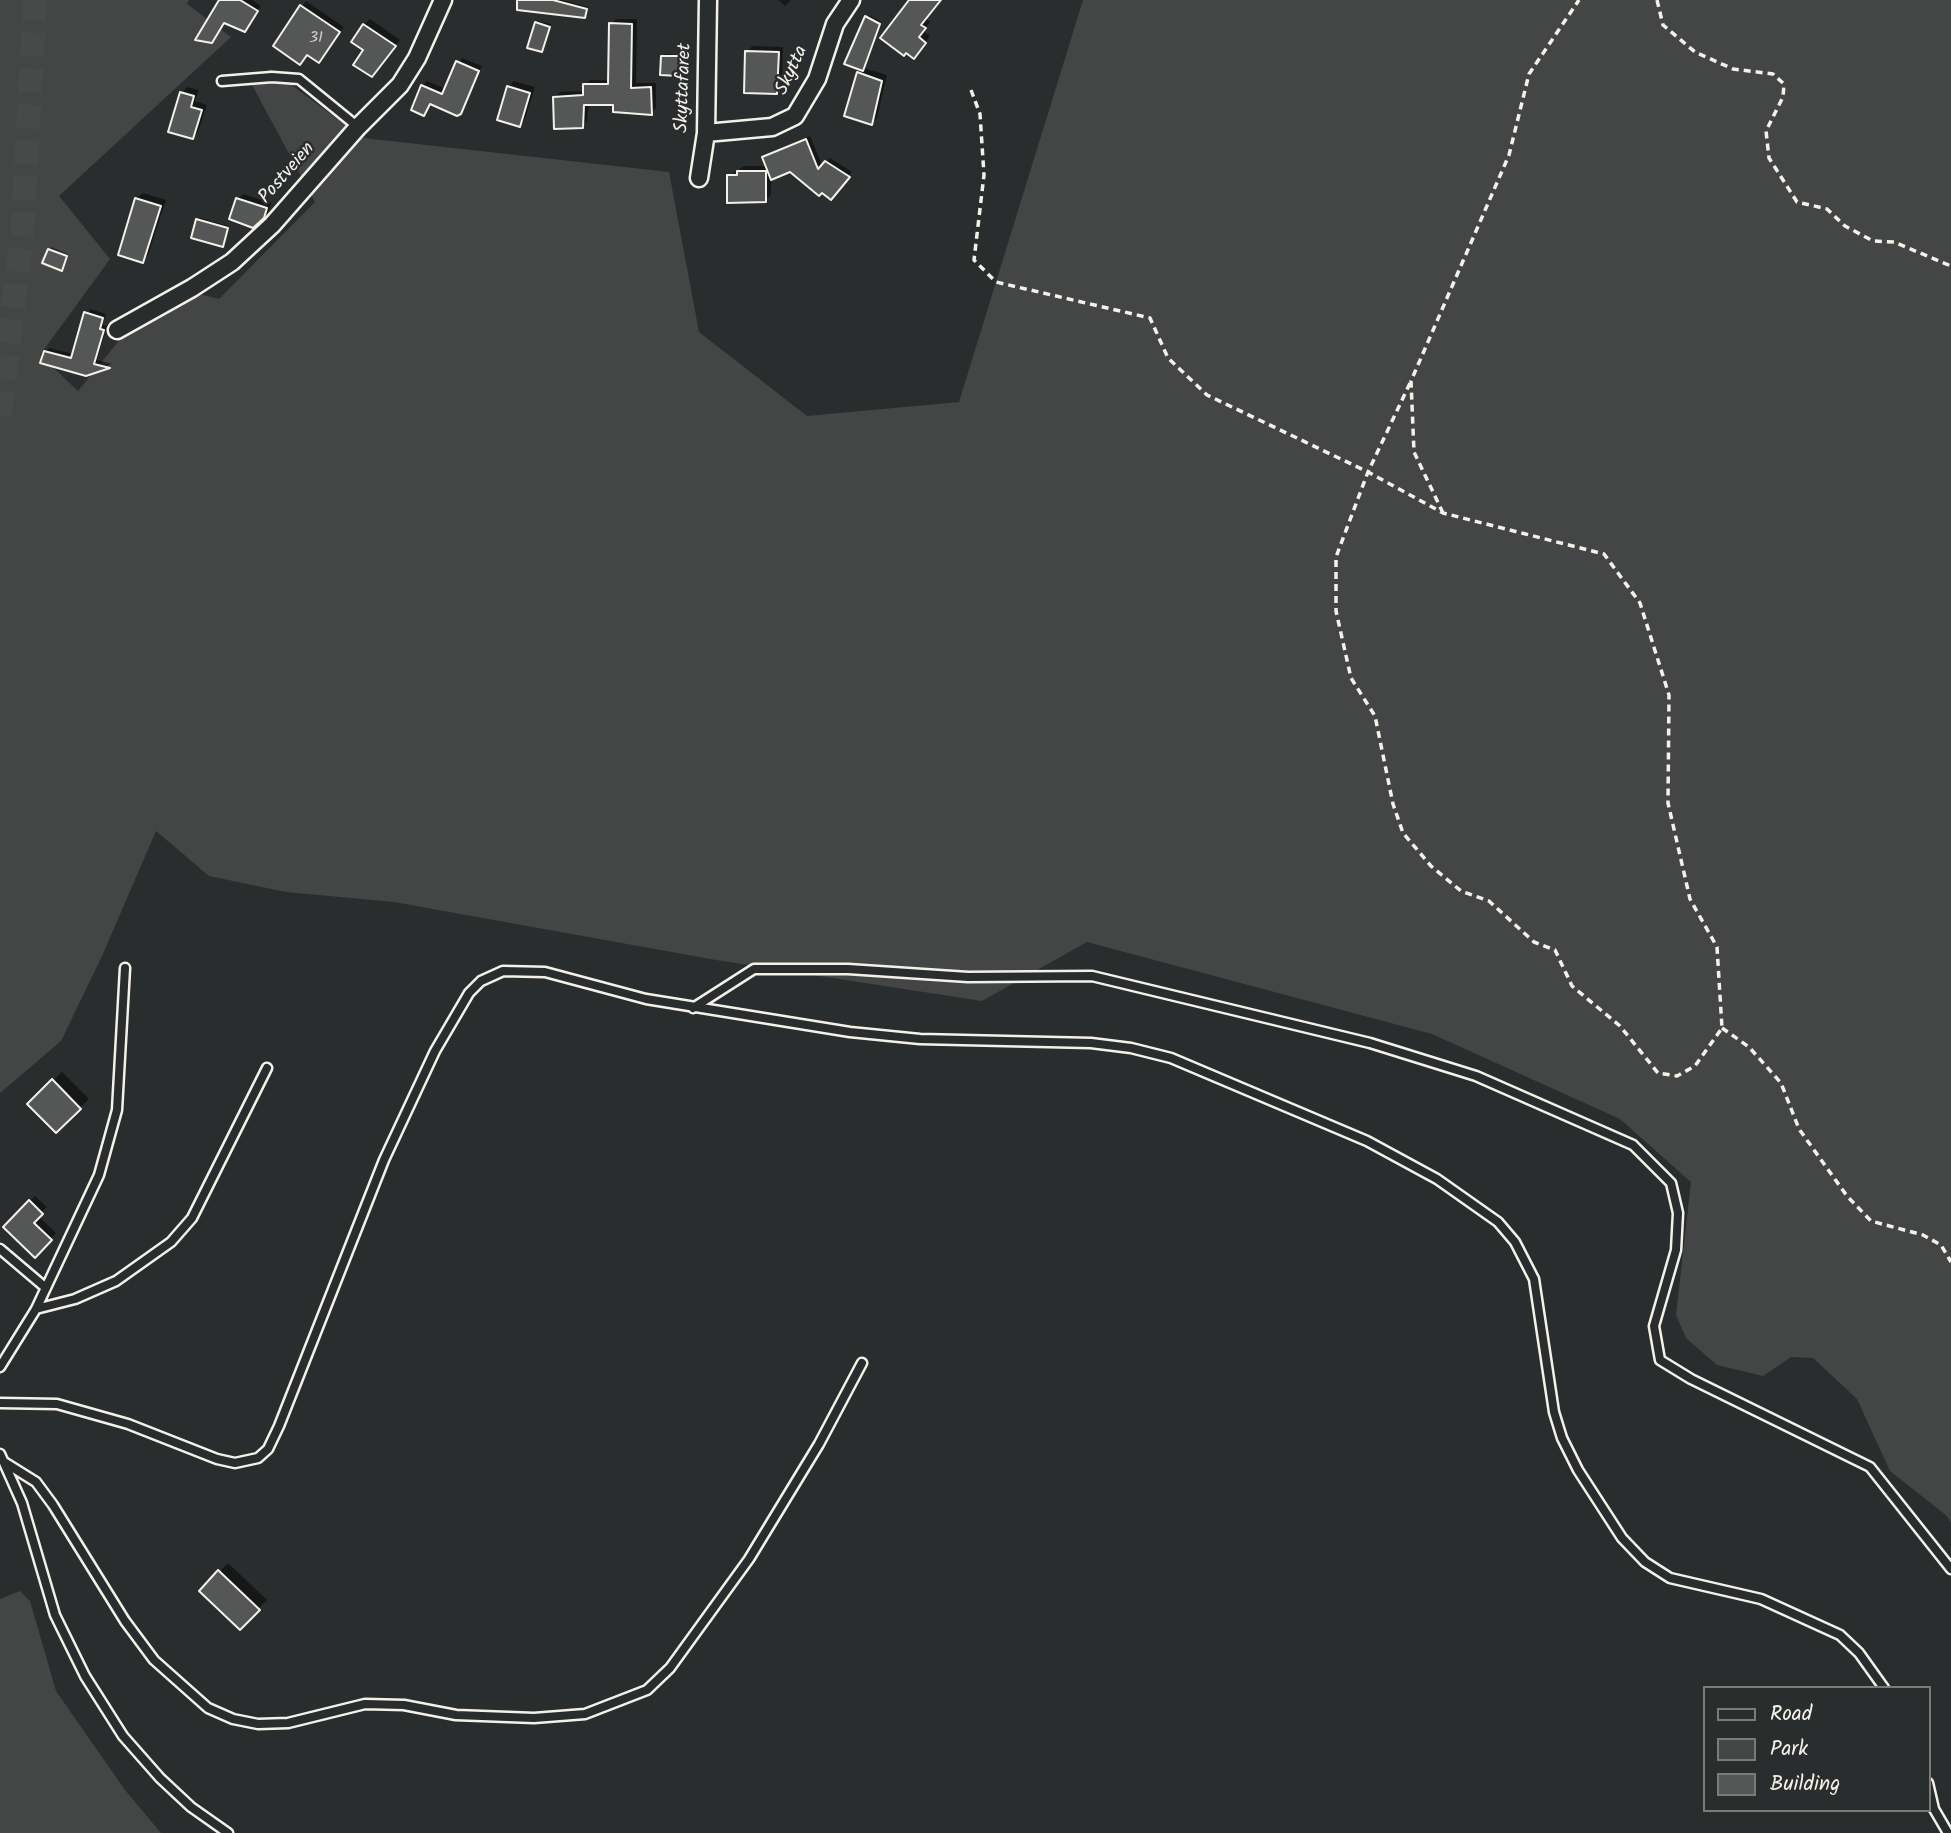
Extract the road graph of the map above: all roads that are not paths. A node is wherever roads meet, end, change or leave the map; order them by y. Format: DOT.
graph roads {
  1 [pos="443,0"];
  2 [pos="708,0"];
  3 [pos="850,0"];
  4 [pos="222,81"];
  5 [pos="358,127"];
  6 [pos="706,133"];
  7 [pos="699,178"];
  8 [pos="117,330"];
  9 [pos="125,968"];
  10 [pos="693,1008"];
  11 [pos="267,1068"];
  12 [pos="0,1249"];
  13 [pos="46,1288"];
  14 [pos="36,1309"];
  15 [pos="862,1363"];
  16 [pos="0,1367"];
  17 [pos="0,1403"];
  18 [pos="2,1458"];
  19 [pos="1951,1569"];
  20 [pos="1883,1686"];
  21 [pos="1930,1792"];
  22 [pos="228,1833"];
  23 [pos="1948,1833"];
  1 -- 5 [label="street, Postveien"];
  2 -- 6 [label="street, Skyttafaret"];
  3 -- 6 [label="street, Skytta"];
  4 -- 5 [label="lane"];
  5 -- 8 [label="street, Postveien"];
  6 -- 7 [label="street, Skyttafaret"];
  9 -- 13 [label="lane"];
  10 -- 17 [label="lane"];
  10 -- 19 [label="lane"];
  10 -- 20 [label="lane"];
  11 -- 14 [label="lane"];
  12 -- 13 [label="lane"];
  13 -- 14 [label="lane"];
  14 -- 16 [label="lane"];
  15 -- 18 [label="lane"];
  18 -- 22 [label="lane"];
  21 -- 23 [label="lane"];
}
